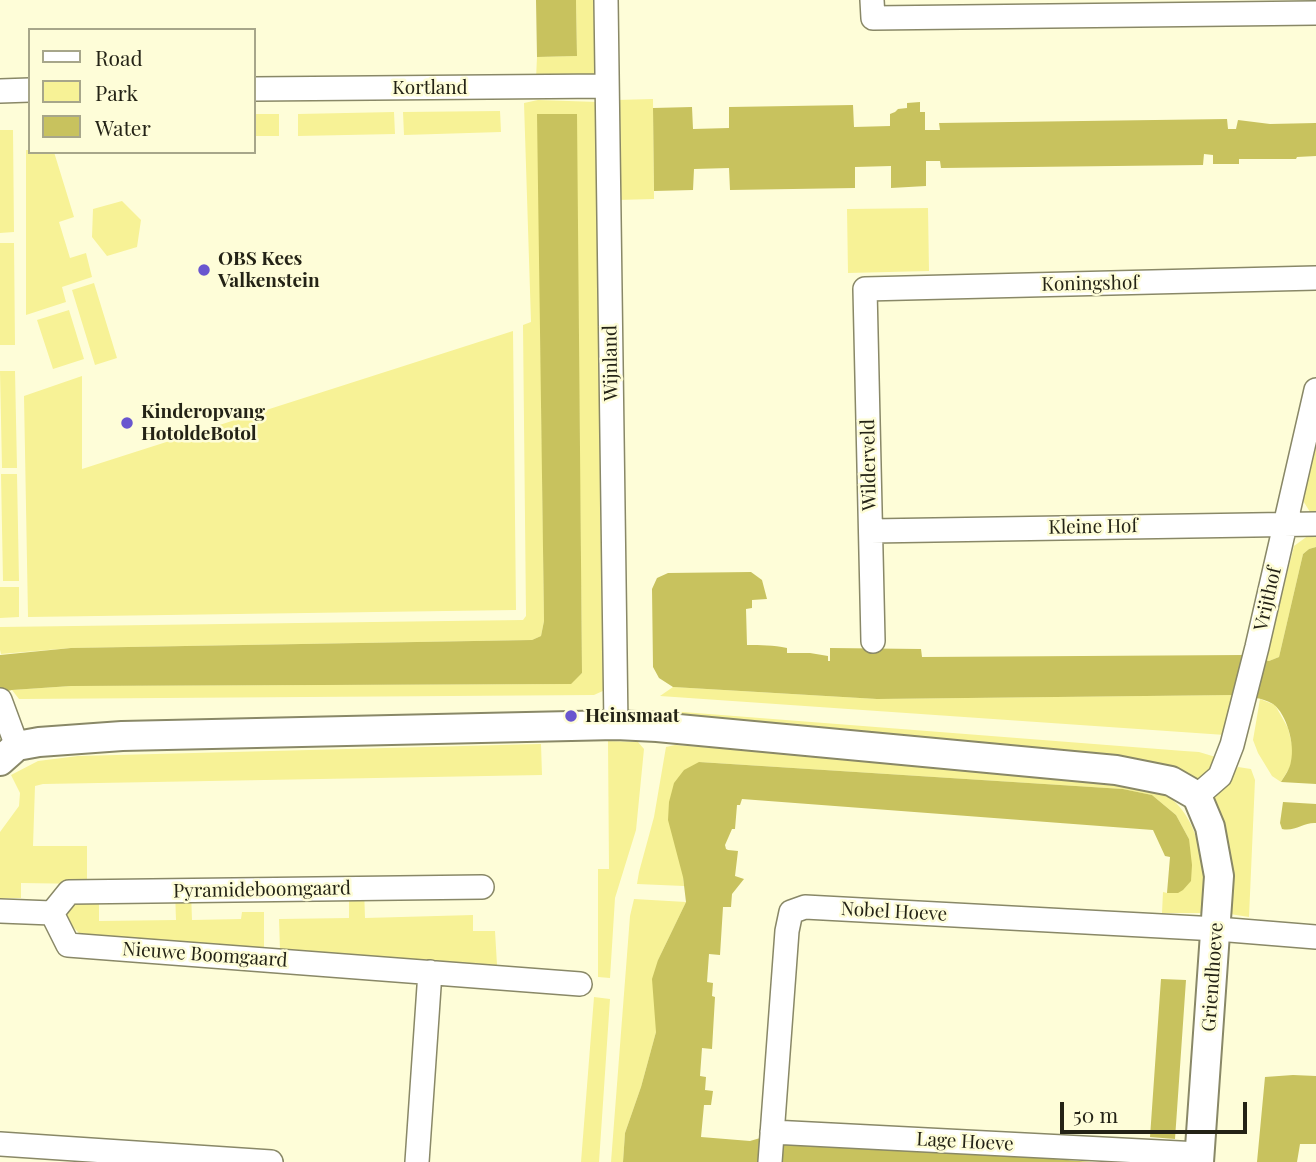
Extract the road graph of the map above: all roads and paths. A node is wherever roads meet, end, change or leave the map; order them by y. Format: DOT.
graph roads {
  1 [pos="606,0"];
  2 [pos="872,9"];
  3 [pos="1316,13"];
  4 [pos="607,86"];
  5 [pos="256,89"];
  6 [pos="28,90"];
  7 [pos="0,91"];
  8 [pos="1316,278"];
  9 [pos="865,289"];
  10 [pos="1316,390"];
  11 [pos="1286,524"];
  12 [pos="1316,524"];
  13 [pos="871,530"];
  14 [pos="873,641"];
  15 [pos="1,702"];
  16 [pos="616,725"];
  17 [pos="8,754"];
  18 [pos="1197,796"];
  19 [pos="482,887"];
  20 [pos="0,911"];
  21 [pos="52,913"];
  22 [pos="1217,929"];
  23 [pos="1316,937"];
  24 [pos="430,972"];
  25 [pos="580,984"];
  26 [pos="772,1133"];
  27 [pos="0,1144"];
  28 [pos="1199,1158"];
  29 [pos="271,1162"];
  30 [pos="417,1162"];
  31 [pos="770,1162"];
  1 -- 4 [label="street, Wijnland"];
  2 -- 3 [label="street"];
  4 -- 5 [label="street, Kortland"];
  4 -- 16 [label="street, Wijnland"];
  6 -- 7 [label="street"];
  8 -- 9 [label="street, Koningshof"];
  9 -- 13 [label="street, Wilderveld"];
  10 -- 11 [label="street, Vrijthof"];
  11 -- 12 [label="street, Kleine Hof"];
  11 -- 13 [label="street, Kleine Hof"];
  11 -- 18 [label="street, Vrijthof"];
  13 -- 14 [label="street, Wilderveld"];
  15 -- 17 [label="street"];
  16 -- 17 [label="street"];
  16 -- 18 [label="street"];
  18 -- 22 [label="street, Griendhoeve"];
  19 -- 21 [label="street, Pyramideboomgaard"];
  20 -- 21 [label="street"];
  21 -- 24 [label="street, Nieuwe Boomgaard"];
  22 -- 23 [label="street"];
  22 -- 26 [label="street, Nobel Hoeve"];
  22 -- 28 [label="street, Griendhoeve"];
  24 -- 25 [label="street, Nieuwe Boomgaard"];
  24 -- 30 [label="street"];
  26 -- 28 [label="street, Lage Hoeve"];
  26 -- 31 [label="street"];
  27 -- 29 [label="street"];
}
